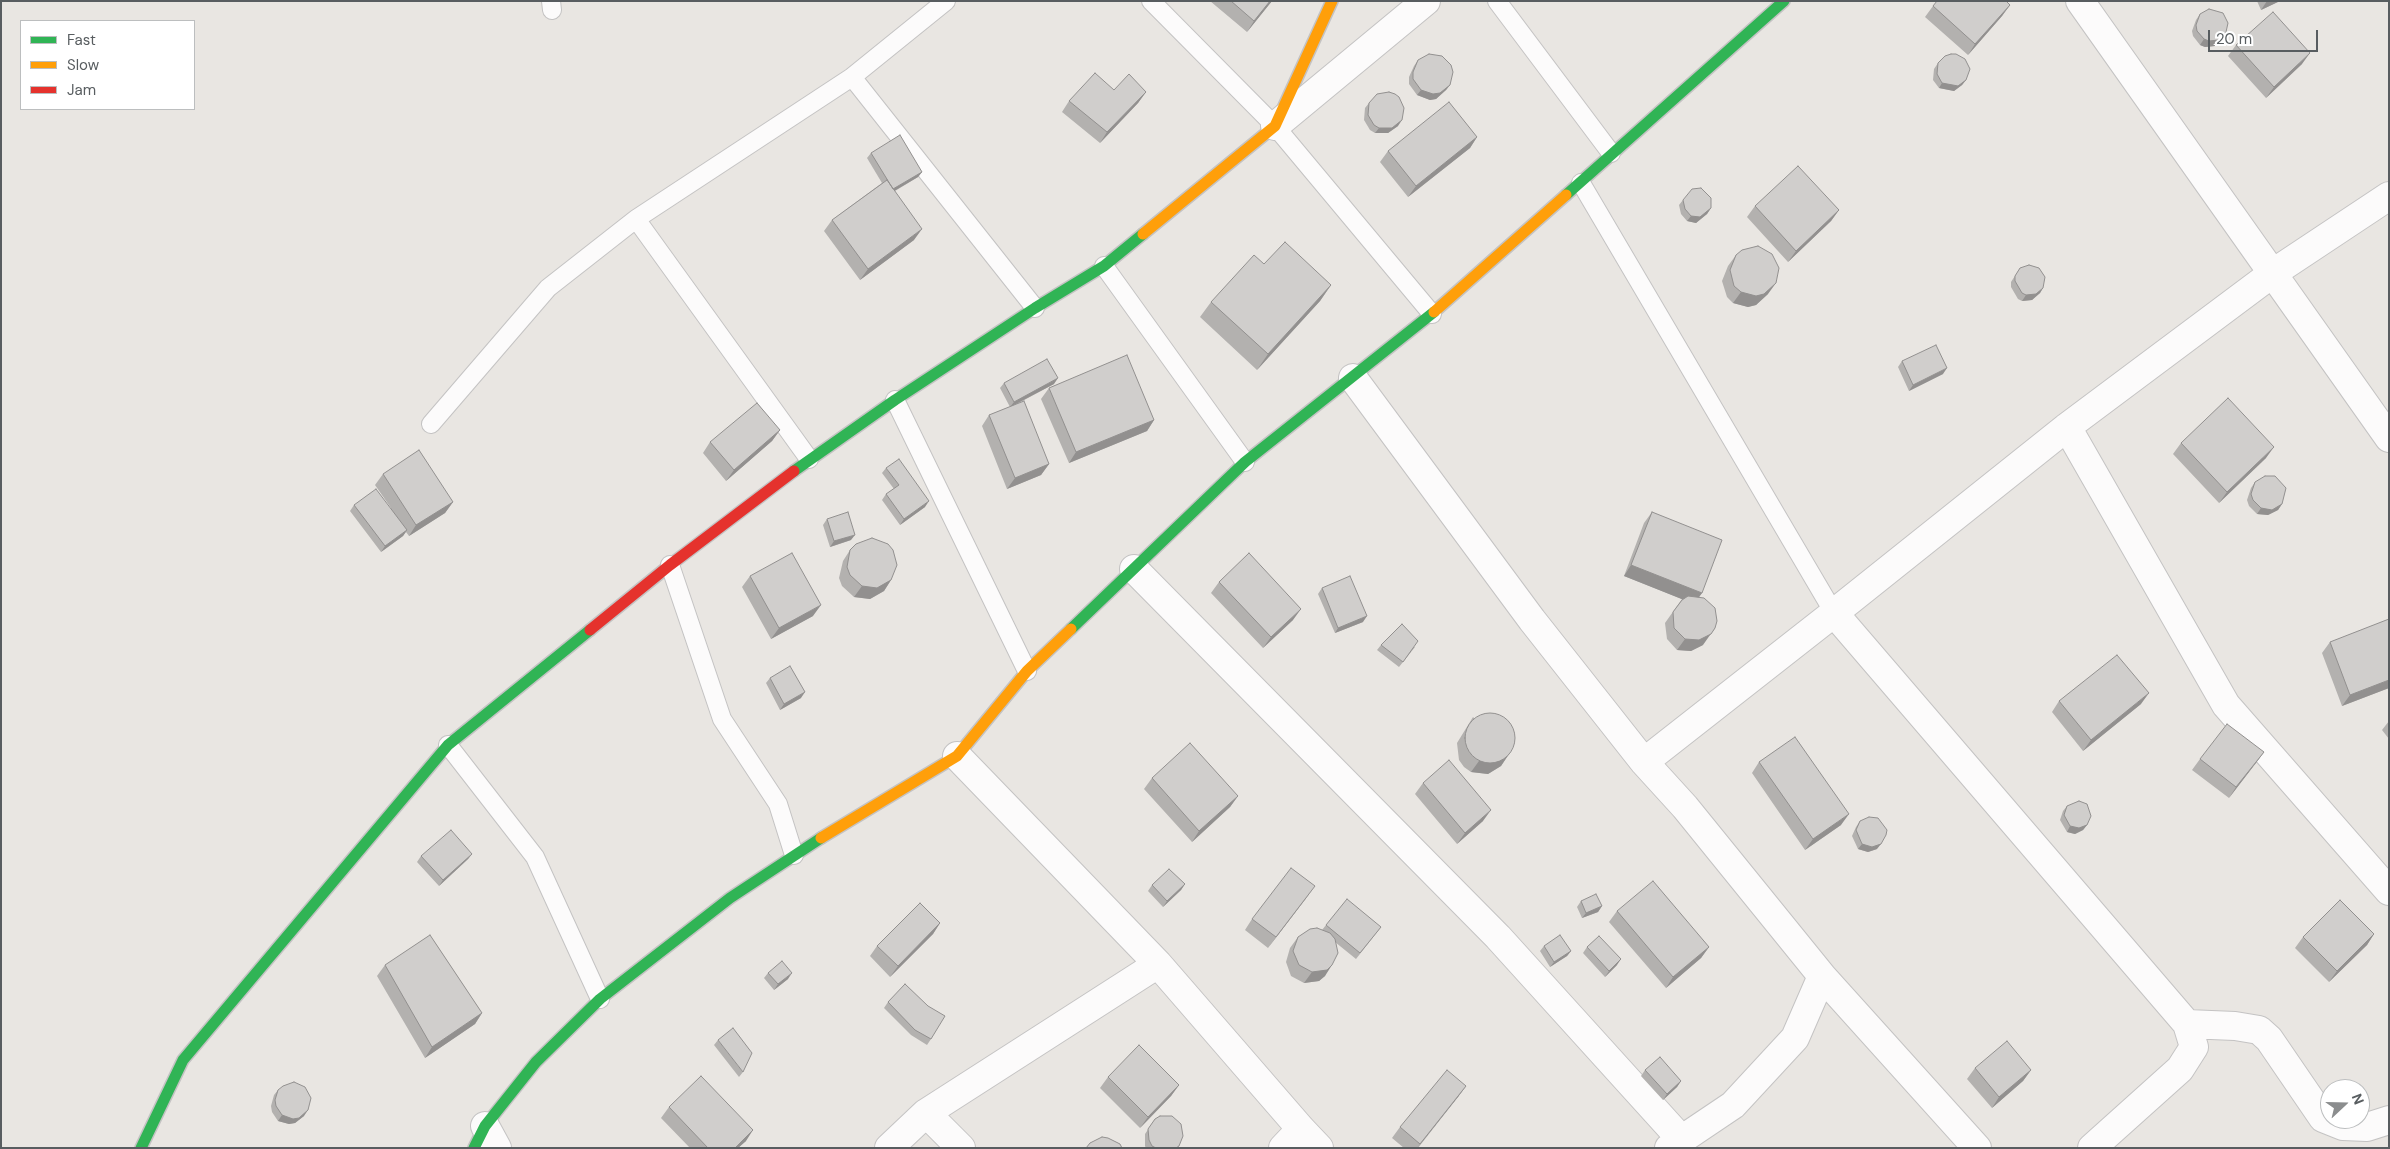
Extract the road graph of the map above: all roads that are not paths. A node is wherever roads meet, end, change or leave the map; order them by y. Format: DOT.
graph roads {
  1 [pos="946,1"];
  2 [pos="1151,1"];
  3 [pos="1332,1"];
  4 [pos="1426,1"];
  5 [pos="1497,1"];
  6 [pos="1784,1"];
  7 [pos="2080,1"];
  8 [pos="852,77"];
  9 [pos="1275,126"];
  10 [pos="1611,153"];
  11 [pos="1581,183"];
  12 [pos="2389,196"];
  13 [pos="636,219"];
  14 [pos="1104,266"];
  15 [pos="2273,273"];
  16 [pos="1034,308"];
  17 [pos="1432,314"];
  18 [pos="1353,378"];
  19 [pos="895,400"];
  20 [pos="431,424"];
  21 [pos="2067,427"];
  22 [pos="2389,438"];
  23 [pos="810,460"];
  24 [pos="1245,462"];
  25 [pos="670,565"];
  26 [pos="1134,569"];
  27 [pos="1834,613"];
  28 [pos="1027,670"];
  29 [pos="448,745"];
  30 [pos="957,756"];
  31 [pos="1644,762"];
  32 [pos="794,855"];
  33 [pos="2389,891"];
  34 [pos="1158,964"];
  35 [pos="1822,976"];
  36 [pos="600,999"];
  37 [pos="2187,1024"];
  38 [pos="926,1113"];
  39 [pos="2389,1120"];
  40 [pos="485,1141"];
  41 [pos="1301,1142"];
  42 [pos="1675,1143"];
  43 [pos="141,1148"];
  44 [pos="889,1148"];
  45 [pos="961,1148"];
  46 [pos="1978,1148"];
  47 [pos="2092,1148"];
  1 -- 8 [label="lane"];
  2 -- 9 [label="lane"];
  3 -- 9 [label="street"];
  4 -- 9 [label="street"];
  5 -- 10 [label="lane"];
  6 -- 10 [label="street"];
  7 -- 15 [label="street"];
  8 -- 13 [label="lane"];
  8 -- 16 [label="lane"];
  9 -- 14 [label="street"];
  9 -- 17 [label="lane"];
  10 -- 11 [label="street"];
  11 -- 17 [label="street"];
  11 -- 27 [label="lane"];
  12 -- 15 [label="street"];
  13 -- 20 [label="lane"];
  13 -- 23 [label="lane"];
  14 -- 16 [label="street"];
  14 -- 24 [label="lane"];
  15 -- 21 [label="street"];
  15 -- 22 [label="street"];
  16 -- 19 [label="street"];
  17 -- 18 [label="street"];
  18 -- 24 [label="street"];
  18 -- 31 [label="street"];
  19 -- 23 [label="street"];
  19 -- 28 [label="lane"];
  21 -- 27 [label="street"];
  21 -- 33 [label="street"];
  23 -- 25 [label="street"];
  24 -- 26 [label="street"];
  25 -- 29 [label="street"];
  25 -- 32 [label="lane"];
  26 -- 28 [label="street"];
  26 -- 42 [label="street"];
  27 -- 31 [label="street"];
  27 -- 37 [label="street"];
  28 -- 30 [label="street"];
  29 -- 36 [label="lane"];
  29 -- 43 [label="street"];
  30 -- 32 [label="street"];
  30 -- 34 [label="street"];
  31 -- 35 [label="street"];
  32 -- 36 [label="street"];
  34 -- 38 [label="street"];
  34 -- 41 [label="street"];
  35 -- 42 [label="street"];
  35 -- 46 [label="street"];
  36 -- 40 [label="street"];
  37 -- 39 [label="street"];
  37 -- 47 [label="street"];
  38 -- 44 [label="street"];
  38 -- 45 [label="street"];
}
